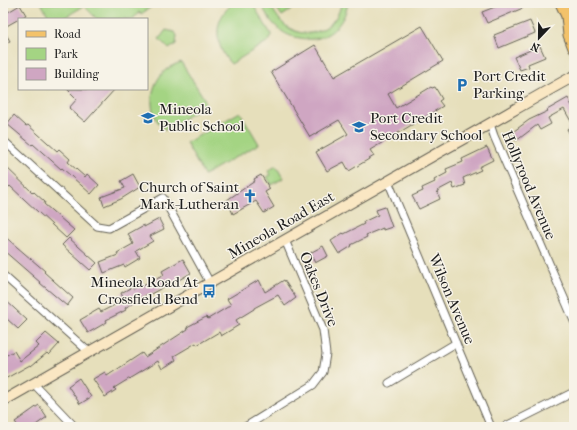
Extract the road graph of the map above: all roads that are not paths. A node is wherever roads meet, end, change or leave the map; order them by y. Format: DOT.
graph roads {
  1 [pos="561,3"];
  2 [pos="570,20"];
  3 [pos="574,48"];
  4 [pos="574,76"];
  5 [pos="490,124"];
  6 [pos="3,140"];
  7 [pos="388,182"];
  8 [pos="285,240"];
  9 [pos="3,275"];
  10 [pos="210,283"];
  11 [pos="574,321"];
  12 [pos="456,344"];
  13 [pos="89,352"];
  14 [pos="389,383"];
  15 [pos="34,384"];
  16 [pos="574,392"];
  17 [pos="3,401"];
  18 [pos="75,427"];
  19 [pos="245,427"];
  20 [pos="491,427"];
  21 [pos="504,427"];
  1 -- 2 [label="main road"];
  2 -- 3 [label="main road"];
  4 -- 5 [label="street, Mineola Road East"];
  5 -- 7 [label="street, Mineola Road East"];
  5 -- 11 [label="street, Hollyrood Avenue"];
  6 -- 10 [label="street"];
  7 -- 8 [label="street, Mineola Road East"];
  7 -- 12 [label="street, Wilson Avenue"];
  8 -- 10 [label="street, Mineola Road East"];
  8 -- 19 [label="street, Oakes Drive"];
  9 -- 13 [label="street"];
  10 -- 13 [label="street, Mineola Road East"];
  12 -- 14 [label="street"];
  12 -- 20 [label="street, Wilson Avenue"];
  13 -- 15 [label="street, Mineola Road East"];
  15 -- 17 [label="street, Mineola Road East"];
  15 -- 18 [label="street"];
  16 -- 21 [label="street"];
}
